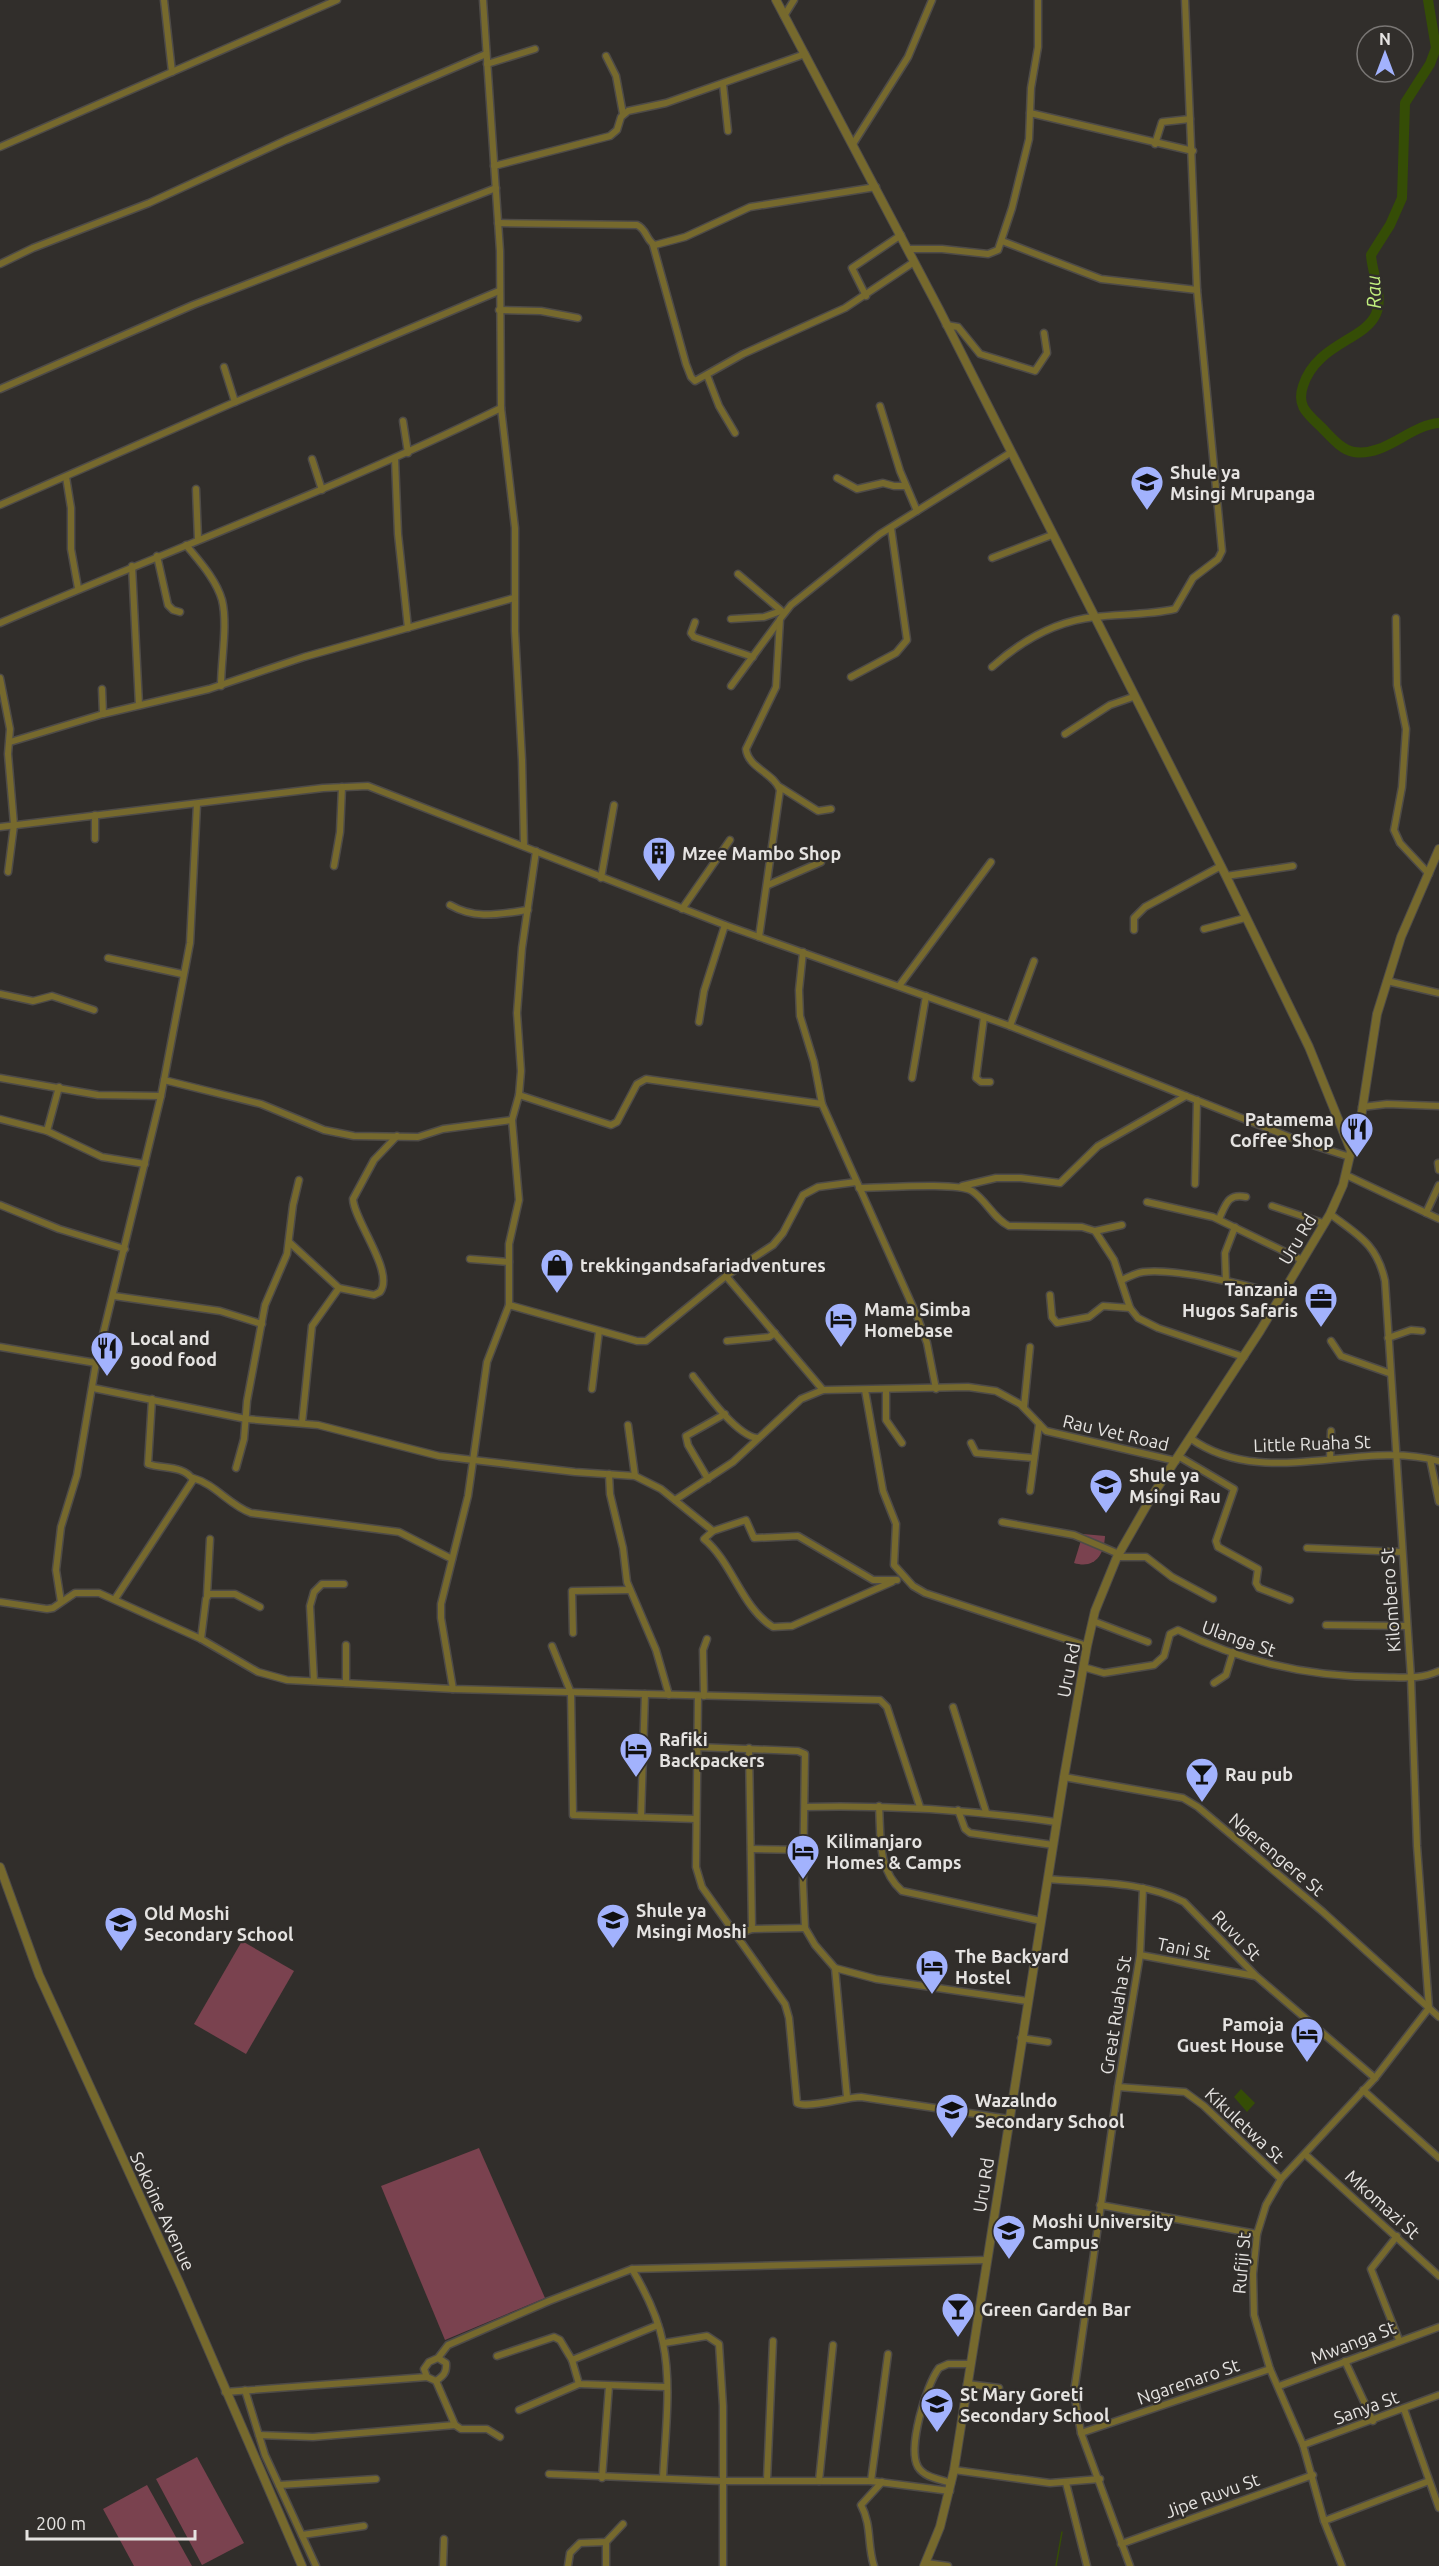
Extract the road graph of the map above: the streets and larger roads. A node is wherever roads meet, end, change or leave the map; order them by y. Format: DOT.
graph roads {
  1 [pos="164,0"];
  2 [pos="337,0"];
  3 [pos="483,0"];
  4 [pos="776,0"];
  5 [pos="794,0"];
  6 [pos="932,0"];
  7 [pos="1038,0"];
  8 [pos="1185,0"];
  9 [pos="784,16"];
  10 [pos="535,49"];
  11 [pos="486,54"];
  12 [pos="805,54"];
  13 [pos="606,56"];
  14 [pos="487,64"];
  15 [pos="172,72"];
  16 [pos="723,84"];
  17 [pos="1030,113"];
  18 [pos="623,114"];
  19 [pos="1190,119"];
  20 [pos="728,131"];
  21 [pos="853,144"];
  22 [pos="1155,144"];
  23 [pos="0,147"];
  24 [pos="1193,151"];
  25 [pos="494,166"];
  26 [pos="876,187"];
  27 [pos="496,188"];
  28 [pos="498,223"];
  29 [pos="901,235"];
  30 [pos="1002,241"];
  31 [pos="653,245"];
  32 [pos="908,249"];
  33 [pos="914,262"];
  34 [pos="0,264"];
  35 [pos="1197,290"];
  36 [pos="499,291"];
  37 [pos="866,296"];
  38 [pos="499,310"];
  39 [pos="578,318"];
  40 [pos="946,325"];
  41 [pos="1044,333"];
  42 [pos="224,368"];
  43 [pos="706,375"];
  44 [pos="0,389"];
  45 [pos="235,402"];
  46 [pos="880,406"];
  47 [pos="501,408"];
  48 [pos="403,421"];
  49 [pos="735,433"];
  50 [pos="408,453"];
  51 [pos="1010,453"];
  52 [pos="312,459"];
  53 [pos="394,459"];
  54 [pos="66,477"];
  55 [pos="837,477"];
  56 [pos="905,486"];
  57 [pos="196,489"];
  58 [pos="322,490"];
  59 [pos="0,506"];
  60 [pos="917,511"];
  61 [pos="891,528"];
  62 [pos="1052,535"];
  63 [pos="198,539"];
  64 [pos="186,545"];
  65 [pos="157,556"];
  66 [pos="992,558"];
  67 [pos="132,566"];
  68 [pos="738,574"];
  69 [pos="78,588"];
  70 [pos="514,598"];
  71 [pos="180,612"];
  72 [pos="781,615"];
  73 [pos="1093,617"];
  74 [pos="1396,618"];
  75 [pos="731,619"];
  76 [pos="695,622"];
  77 [pos="0,623"];
  78 [pos="408,628"];
  79 [pos="753,657"];
  80 [pos="992,667"];
  81 [pos="851,677"];
  82 [pos="0,678"];
  83 [pos="221,686"];
  84 [pos="731,686"];
  85 [pos="102,689"];
  86 [pos="1133,697"];
  87 [pos="139,705"];
  88 [pos="103,714"];
  89 [pos="1065,734"];
  90 [pos="10,742"];
  91 [pos="342,786"];
  92 [pos="780,787"];
  93 [pos="197,804"];
  94 [pos="614,805"];
  95 [pos="831,809"];
  96 [pos="95,815"];
  97 [pos="14,825"];
  98 [pos="0,827"];
  99 [pos="95,839"];
  100 [pos="730,840"];
  101 [pos="524,846"];
  102 [pos="1439,849"];
  103 [pos="536,851"];
  104 [pos="821,862"];
  105 [pos="991,862"];
  106 [pos="334,866"];
  107 [pos="1221,866"];
  108 [pos="1293,866"];
  109 [pos="8,872"];
  110 [pos="1429,874"];
  111 [pos="1226,876"];
  112 [pos="602,878"];
  113 [pos="768,885"];
  114 [pos="450,905"];
  115 [pos="682,909"];
  116 [pos="528,910"];
  117 [pos="1245,918"];
  118 [pos="725,925"];
  119 [pos="1204,929"];
  120 [pos="1134,930"];
  121 [pos="759,937"];
  122 [pos="803,952"];
  123 [pos="108,958"];
  124 [pos="1034,961"];
  125 [pos="182,974"];
  126 [pos="1387,981"];
  127 [pos="899,986"];
  128 [pos="1439,993"];
  129 [pos="0,994"];
  130 [pos="926,996"];
  131 [pos="94,1010"];
  132 [pos="984,1017"];
  133 [pos="699,1022"];
  134 [pos="1010,1026"];
  135 [pos="0,1078"];
  136 [pos="912,1078"];
  137 [pos="164,1080"];
  138 [pos="990,1082"];
  139 [pos="59,1087"];
  140 [pos="519,1095"];
  141 [pos="161,1096"];
  142 [pos="1186,1096"];
  143 [pos="1197,1100"];
  144 [pos="822,1104"];
  145 [pos="1439,1106"];
  146 [pos="1362,1107"];
  147 [pos="0,1119"];
  148 [pos="512,1120"];
  149 [pos="47,1131"];
  150 [pos="397,1136"];
  151 [pos="1350,1154"];
  152 [pos="1438,1163"];
  153 [pos="145,1164"];
  154 [pos="1439,1170"];
  155 [pos="1346,1175"];
  156 [pos="299,1180"];
  157 [pos="1195,1184"];
  158 [pos="858,1185"];
  159 [pos="1439,1185"];
  160 [pos="962,1186"];
  161 [pos="1246,1197"];
  162 [pos="1147,1202"];
  163 [pos="0,1205"];
  164 [pos="1272,1206"];
  165 [pos="1426,1213"];
  166 [pos="1330,1214"];
  167 [pos="1219,1219"];
  168 [pos="1439,1219"];
  169 [pos="1323,1223"];
  170 [pos="1122,1225"];
  171 [pos="1235,1227"];
  172 [pos="1095,1231"];
  173 [pos="290,1242"];
  174 [pos="125,1249"];
  175 [pos="470,1258"];
  176 [pos="1302,1260"];
  177 [pos="509,1262"];
  178 [pos="726,1276"];
  179 [pos="1122,1280"];
  180 [pos="1226,1282"];
  181 [pos="339,1288"];
  182 [pos="1050,1295"];
  183 [pos="1280,1295"];
  184 [pos="114,1296"];
  185 [pos="509,1305"];
  186 [pos="1130,1308"];
  187 [pos="262,1324"];
  188 [pos="599,1330"];
  189 [pos="1422,1331"];
  190 [pos="775,1334"];
  191 [pos="1388,1338"];
  192 [pos="727,1341"];
  193 [pos="1331,1341"];
  194 [pos="0,1347"];
  195 [pos="1030,1347"];
  196 [pos="1244,1357"];
  197 [pos="96,1363"];
  198 [pos="1389,1373"];
  199 [pos="693,1376"];
  200 [pos="93,1388"];
  201 [pos="592,1389"];
  202 [pos="936,1389"];
  203 [pos="823,1390"];
  204 [pos="865,1390"];
  205 [pos="886,1391"];
  206 [pos="152,1398"];
  207 [pos="1024,1407"];
  208 [pos="725,1414"];
  209 [pos="246,1419"];
  210 [pos="302,1422"];
  211 [pos="1039,1424"];
  212 [pos="628,1425"];
  213 [pos="1331,1431"];
  214 [pos="757,1438"];
  215 [pos="1190,1438"];
  216 [pos="902,1443"];
  217 [pos="971,1443"];
  218 [pos="1395,1454"];
  219 [pos="1034,1458"];
  220 [pos="1177,1459"];
  221 [pos="1430,1459"];
  222 [pos="472,1460"];
  223 [pos="1330,1460"];
  224 [pos="1439,1461"];
  225 [pos="236,1468"];
  226 [pos="609,1474"];
  227 [pos="635,1476"];
  228 [pos="193,1478"];
  229 [pos="708,1479"];
  230 [pos="1030,1491"];
  231 [pos="675,1500"];
  232 [pos="1439,1502"];
  233 [pos="1002,1522"];
  234 [pos="713,1531"];
  235 [pos="210,1539"];
  236 [pos="1307,1548"];
  237 [pos="1402,1552"];
  238 [pos="1118,1556"];
  239 [pos="452,1559"];
  240 [pos="900,1579"];
  241 [pos="344,1584"];
  242 [pos="630,1590"];
  243 [pos="207,1595"];
  244 [pos="115,1599"];
  245 [pos="1213,1599"];
  246 [pos="1290,1600"];
  247 [pos="0,1602"];
  248 [pos="61,1602"];
  249 [pos="260,1607"];
  250 [pos="1093,1621"];
  251 [pos="1326,1625"];
  252 [pos="1407,1626"];
  253 [pos="573,1633"];
  254 [pos="201,1639"];
  255 [pos="707,1639"];
  256 [pos="1148,1642"];
  257 [pos="346,1645"];
  258 [pos="552,1646"];
  259 [pos="1086,1646"];
  260 [pos="1233,1652"];
  261 [pos="1083,1667"];
  262 [pos="1439,1671"];
  263 [pos="1411,1678"];
  264 [pos="314,1681"];
  265 [pos="346,1683"];
  266 [pos="1214,1683"];
  267 [pos="453,1689"];
  268 [pos="571,1693"];
  269 [pos="645,1694"];
  270 [pos="669,1695"];
  271 [pos="701,1696"];
  272 [pos="953,1707"];
  273 [pos="697,1747"];
  274 [pos="749,1748"];
  275 [pos="1064,1777"];
  276 [pos="879,1806"];
  277 [pos="805,1807"];
  278 [pos="920,1807"];
  279 [pos="958,1810"];
  280 [pos="986,1812"];
  281 [pos="641,1817"];
  282 [pos="696,1819"];
  283 [pos="1056,1822"];
  284 [pos="1053,1845"];
  285 [pos="751,1849"];
  286 [pos="806,1850"];
  287 [pos="0,1866"];
  288 [pos="1048,1879"];
  289 [pos="1143,1888"];
  290 [pos="1041,1922"];
  291 [pos="805,1928"];
  292 [pos="752,1929"];
  293 [pos="738,1934"];
  294 [pos="1140,1955"];
  295 [pos="835,1968"];
  296 [pos="1257,1976"];
  297 [pos="1027,2001"];
  298 [pos="1429,2008"];
  299 [pos="1439,2017"];
  300 [pos="1021,2038"];
  301 [pos="1048,2042"];
  302 [pos="1375,2078"];
  303 [pos="1118,2087"];
  304 [pos="1363,2090"];
  305 [pos="847,2097"];
  306 [pos="1009,2119"];
  307 [pos="1306,2155"];
  308 [pos="1439,2158"];
  309 [pos="1281,2179"];
  310 [pos="1100,2205"];
  311 [pos="1257,2234"];
  312 [pos="1397,2236"];
  313 [pos="986,2260"];
  314 [pos="632,2269"];
  315 [pos="1439,2276"];
  316 [pos="658,2325"];
  317 [pos="1439,2326"];
  318 [pos="1399,2340"];
  319 [pos="773,2341"];
  320 [pos="663,2343"];
  321 [pos="833,2345"];
  322 [pos="888,2354"];
  323 [pos="497,2356"];
  324 [pos="438,2358"];
  325 [pos="572,2360"];
  326 [pos="1345,2361"];
  327 [pos="970,2364"];
  328 [pos="424,2369"];
  329 [pos="1270,2369"];
  330 [pos="427,2377"];
  331 [pos="412,2378"];
  332 [pos="436,2381"];
  333 [pos="579,2384"];
  334 [pos="967,2384"];
  335 [pos="609,2386"];
  336 [pos="1279,2386"];
  337 [pos="666,2387"];
  338 [pos="999,2388"];
  339 [pos="245,2390"];
  340 [pos="225,2392"];
  341 [pos="1439,2395"];
  342 [pos="1404,2409"];
  343 [pos="519,2410"];
  344 [pos="1373,2421"];
  345 [pos="455,2425"];
  346 [pos="1081,2433"];
  347 [pos="259,2435"];
  348 [pos="500,2437"];
  349 [pos="1302,2445"];
  350 [pos="954,2470"];
  351 [pos="549,2474"];
  352 [pos="1313,2475"];
  353 [pos="602,2478"];
  354 [pos="663,2478"];
  355 [pos="376,2479"];
  356 [pos="1100,2479"];
  357 [pos="767,2480"];
  358 [pos="721,2481"];
  359 [pos="819,2481"];
  360 [pos="871,2481"];
  361 [pos="1430,2481"];
  362 [pos="882,2482"];
  363 [pos="951,2482"];
  364 [pos="1066,2483"];
  365 [pos="279,2485"];
  366 [pos="950,2491"];
  367 [pos="1439,2508"];
  368 [pos="1324,2521"];
  369 [pos="623,2524"];
  370 [pos="364,2526"];
  371 [pos="302,2535"];
  372 [pos="444,2539"];
  373 [pos="606,2542"];
  374 [pos="1121,2544"];
  375 [pos="925,2565"];
  376 [pos="302,2566"];
  377 [pos="316,2566"];
  378 [pos="443,2566"];
  379 [pos="568,2566"];
  380 [pos="606,2566"];
  381 [pos="723,2566"];
  382 [pos="874,2566"];
  383 [pos="948,2566"];
  384 [pos="1087,2566"];
  385 [pos="1130,2566"];
  386 [pos="1342,2566"];
  1 -- 15 [label="street"];
  2 -- 15 [label="street"];
  3 -- 11 [label="street"];
  4 -- 9 [label="street"];
  5 -- 9 [label="street"];
  6 -- 21 [label="street"];
  7 -- 17 [label="street"];
  8 -- 19 [label="street"];
  9 -- 12 [label="street"];
  10 -- 14 [label="street"];
  11 -- 14 [label="street"];
  11 -- 34 [label="street"];
  12 -- 16 [label="street"];
  12 -- 21 [label="street"];
  13 -- 18 [label="street"];
  14 -- 25 [label="street"];
  15 -- 23 [label="street"];
  16 -- 18 [label="street"];
  16 -- 20 [label="street"];
  17 -- 22 [label="street"];
  17 -- 30 [label="street"];
  18 -- 25 [label="street"];
  19 -- 22 [label="street"];
  19 -- 24 [label="street"];
  21 -- 26 [label="street"];
  22 -- 24 [label="street"];
  24 -- 35 [label="street"];
  25 -- 27 [label="street"];
  26 -- 29 [label="street"];
  26 -- 31 [label="street"];
  27 -- 28 [label="street"];
  27 -- 44 [label="street"];
  28 -- 31 [label="street"];
  28 -- 36 [label="street"];
  29 -- 32 [label="street"];
  29 -- 37 [label="street"];
  30 -- 32 [label="street"];
  30 -- 35 [label="street"];
  31 -- 43 [label="street"];
  32 -- 33 [label="street"];
  33 -- 37 [label="street"];
  33 -- 40 [label="street"];
  35 -- 73 [label="street"];
  36 -- 38 [label="street"];
  36 -- 45 [label="street"];
  37 -- 43 [label="street"];
  38 -- 39 [label="street"];
  38 -- 47 [label="street"];
  40 -- 41 [label="street"];
  40 -- 51 [label="street"];
  42 -- 45 [label="street"];
  43 -- 49 [label="street"];
  45 -- 54 [label="street"];
  46 -- 56 [label="street"];
  47 -- 50 [label="street"];
  47 -- 70 [label="street"];
  48 -- 50 [label="street"];
  50 -- 53 [label="street"];
  51 -- 60 [label="street"];
  51 -- 62 [label="street"];
  52 -- 58 [label="street"];
  53 -- 58 [label="street"];
  53 -- 78 [label="street"];
  54 -- 59 [label="street"];
  54 -- 69 [label="street"];
  55 -- 56 [label="street"];
  56 -- 60 [label="street"];
  57 -- 63 [label="street"];
  58 -- 63 [label="street"];
  60 -- 61 [label="street"];
  61 -- 72 [label="street"];
  61 -- 81 [label="street"];
  62 -- 66 [label="street"];
  62 -- 73 [label="street"];
  63 -- 64 [label="street"];
  64 -- 65 [label="street"];
  64 -- 83 [label="street"];
  65 -- 67 [label="street"];
  65 -- 71 [label="street"];
  67 -- 69 [label="street"];
  67 -- 87 [label="street"];
  68 -- 72 [label="street"];
  69 -- 77 [label="street"];
  70 -- 78 [label="street"];
  70 -- 101 [label="street"];
  72 -- 75 [label="street"];
  72 -- 79 [label="street"];
  72 -- 92 [label="street"];
  73 -- 80 [label="street"];
  73 -- 86 [label="street"];
  74 -- 110 [label="street"];
  76 -- 79 [label="street"];
  78 -- 83 [label="street"];
  79 -- 84 [label="street"];
  82 -- 90 [label="street"];
  83 -- 87 [label="street"];
  85 -- 88 [label="street"];
  86 -- 89 [label="street"];
  86 -- 107 [label="street"];
  87 -- 88 [label="street"];
  88 -- 90 [label="street"];
  90 -- 97 [label="street"];
  91 -- 93 [label="street"];
  91 -- 101 [label="street"];
  91 -- 106 [label="street"];
  92 -- 95 [label="street"];
  92 -- 113 [label="street"];
  93 -- 96 [label="street"];
  93 -- 125 [label="street"];
  94 -- 112 [label="street"];
  96 -- 97 [label="street"];
  96 -- 99 [label="street"];
  97 -- 98 [label="street"];
  97 -- 109 [label="street"];
  100 -- 115 [label="street"];
  101 -- 103 [label="street"];
  102 -- 110 [label="street, Uru Rd"];
  103 -- 112 [label="street"];
  103 -- 116 [label="street"];
  104 -- 113 [label="street"];
  105 -- 127 [label="street"];
  107 -- 111 [label="street"];
  107 -- 120 [label="street"];
  108 -- 111 [label="street"];
  110 -- 126 [label="street, Uru Rd"];
  111 -- 117 [label="street"];
  112 -- 115 [label="street"];
  113 -- 121 [label="street"];
  114 -- 116 [label="street"];
  115 -- 118 [label="street"];
  116 -- 140 [label="street"];
  117 -- 119 [label="street"];
  117 -- 151 [label="street"];
  118 -- 121 [label="street"];
  118 -- 133 [label="street"];
  121 -- 122 [label="street"];
  122 -- 127 [label="street"];
  122 -- 144 [label="street"];
  123 -- 125 [label="street"];
  124 -- 134 [label="street"];
  125 -- 137 [label="street"];
  126 -- 128 [label="street"];
  126 -- 146 [label="street, Uru Rd"];
  127 -- 130 [label="street"];
  129 -- 131 [label="street"];
  130 -- 132 [label="street"];
  130 -- 136 [label="street"];
  132 -- 134 [label="street"];
  132 -- 138 [label="street"];
  134 -- 142 [label="street"];
  135 -- 139 [label="street"];
  137 -- 141 [label="street"];
  137 -- 150 [label="street"];
  139 -- 141 [label="street"];
  139 -- 149 [label="street"];
  140 -- 144 [label="street"];
  140 -- 148 [label="street"];
  141 -- 153 [label="street"];
  142 -- 143 [label="street"];
  142 -- 160 [label="street"];
  143 -- 151 [label="street"];
  143 -- 157 [label="street"];
  144 -- 158 [label="street"];
  145 -- 146 [label="street"];
  146 -- 151 [label="street, Uru Rd"];
  147 -- 149 [label="street"];
  148 -- 150 [label="street"];
  148 -- 177 [label="street"];
  149 -- 153 [label="street"];
  150 -- 181 [label="street"];
  151 -- 155 [label="street, Uru Rd"];
  152 -- 154 [label="street"];
  153 -- 174 [label="street"];
  155 -- 165 [label="street"];
  155 -- 166 [label="street, Uru Rd"];
  156 -- 173 [label="street"];
  158 -- 160 [label="street"];
  158 -- 178 [label="street"];
  158 -- 202 [label="street"];
  159 -- 165 [label="street"];
  160 -- 172 [label="street"];
  161 -- 167 [label="street"];
  162 -- 167 [label="street"];
  163 -- 174 [label="street"];
  164 -- 169 [label="street"];
  165 -- 168 [label="street"];
  166 -- 169 [label="street, Uru Rd"];
  166 -- 191 [label="street, Kilombero St"];
  167 -- 171 [label="street"];
  169 -- 176 [label="street, Uru Rd"];
  170 -- 172 [label="street"];
  171 -- 176 [label="street"];
  171 -- 180 [label="street"];
  172 -- 179 [label="street"];
  173 -- 181 [label="street"];
  173 -- 187 [label="street"];
  174 -- 184 [label="street"];
  175 -- 177 [label="street"];
  176 -- 183 [label="street, Uru Rd"];
  177 -- 185 [label="street"];
  178 -- 188 [label="street"];
  178 -- 190 [label="street"];
  179 -- 180 [label="street"];
  179 -- 186 [label="street"];
  180 -- 183 [label="street"];
  181 -- 210 [label="street"];
  182 -- 186 [label="street"];
  183 -- 196 [label="street, Uru Rd"];
  184 -- 187 [label="street"];
  184 -- 197 [label="street"];
  185 -- 188 [label="street"];
  185 -- 222 [label="street"];
  186 -- 196 [label="street"];
  187 -- 209 [label="street"];
  188 -- 201 [label="street"];
  189 -- 191 [label="street"];
  190 -- 192 [label="street"];
  190 -- 203 [label="street"];
  191 -- 198 [label="street, Kilombero St"];
  193 -- 198 [label="street"];
  194 -- 197 [label="street"];
  195 -- 207 [label="street"];
  196 -- 215 [label="street, Uru Rd"];
  197 -- 200 [label="street"];
  198 -- 218 [label="street, Kilombero St"];
  199 -- 208 [label="street"];
  200 -- 206 [label="street"];
  200 -- 248 [label="street"];
  202 -- 205 [label="street, Rau Vet Road"];
  202 -- 207 [label="street, Rau Vet Road"];
  203 -- 204 [label="street, Rau Vet Road"];
  203 -- 214 [label="street"];
  204 -- 205 [label="street, Rau Vet Road"];
  204 -- 240 [label="street"];
  205 -- 216 [label="street"];
  206 -- 209 [label="street"];
  206 -- 228 [label="street"];
  207 -- 211 [label="street, Rau Vet Road"];
  208 -- 214 [label="street"];
  208 -- 229 [label="street"];
  209 -- 210 [label="street"];
  209 -- 225 [label="street"];
  210 -- 222 [label="street"];
  211 -- 219 [label="street"];
  211 -- 220 [label="street, Rau Vet Road"];
  212 -- 227 [label="street"];
  213 -- 223 [label="street"];
  214 -- 229 [label="street"];
  215 -- 220 [label="street, Uru Rd"];
  215 -- 223 [label="street, Little Ruaha St"];
  217 -- 219 [label="street"];
  218 -- 221 [label="street, Little Ruaha St"];
  218 -- 223 [label="street, Little Ruaha St"];
  218 -- 237 [label="street, Kilombero St"];
  219 -- 230 [label="street"];
  220 -- 238 [label="street, Uru Rd"];
  220 -- 246 [label="street"];
  221 -- 224 [label="street, Little Ruaha St"];
  221 -- 232 [label="street"];
  222 -- 226 [label="street"];
  222 -- 239 [label="street"];
  226 -- 227 [label="street"];
  226 -- 242 [label="street"];
  227 -- 231 [label="street"];
  228 -- 239 [label="street"];
  228 -- 244 [label="street"];
  229 -- 231 [label="street"];
  231 -- 234 [label="street"];
  233 -- 238 [label="street"];
  234 -- 240 [label="street"];
  234 -- 240 [label="street"];
  235 -- 243 [label="street"];
  236 -- 237 [label="street"];
  237 -- 252 [label="street, Kilombero St"];
  238 -- 245 [label="street"];
  238 -- 250 [label="street, Uru Rd"];
  239 -- 267 [label="street"];
  240 -- 259 [label="street"];
  241 -- 264 [label="street"];
  242 -- 253 [label="street"];
  242 -- 270 [label="street"];
  243 -- 249 [label="street"];
  243 -- 254 [label="street"];
  244 -- 248 [label="street"];
  244 -- 254 [label="street"];
  247 -- 248 [label="street"];
  250 -- 256 [label="street"];
  250 -- 259 [label="street, Uru Rd"];
  251 -- 252 [label="street"];
  252 -- 263 [label="street, Kilombero St"];
  254 -- 264 [label="street"];
  255 -- 271 [label="street"];
  257 -- 265 [label="street"];
  258 -- 268 [label="street"];
  259 -- 261 [label="street, Uru Rd"];
  260 -- 261 [label="street, Ulanga St"];
  260 -- 263 [label="street, Ulanga St"];
  260 -- 266 [label="street"];
  261 -- 275 [label="street, Uru Rd"];
  262 -- 263 [label="street, Ulanga St"];
  263 -- 298 [label="street, Kilombero St"];
  264 -- 265 [label="street"];
  265 -- 267 [label="street"];
  267 -- 268 [label="street"];
  268 -- 269 [label="street"];
  268 -- 281 [label="street"];
  269 -- 270 [label="street"];
  269 -- 281 [label="street"];
  270 -- 271 [label="street"];
  271 -- 273 [label="street"];
  271 -- 278 [label="street"];
  272 -- 280 [label="street"];
  273 -- 274 [label="street"];
  273 -- 282 [label="street"];
  274 -- 277 [label="street"];
  274 -- 285 [label="street"];
  275 -- 283 [label="street, Uru Rd"];
  275 -- 298 [label="street, Ngerengere St"];
  276 -- 277 [label="street"];
  276 -- 278 [label="street"];
  276 -- 290 [label="street"];
  277 -- 286 [label="street"];
  278 -- 279 [label="street"];
  279 -- 280 [label="street"];
  279 -- 284 [label="street"];
  280 -- 283 [label="street"];
  281 -- 282 [label="street"];
  282 -- 293 [label="street"];
  283 -- 284 [label="street, Uru Rd"];
  284 -- 288 [label="street, Uru Rd"];
  285 -- 286 [label="street"];
  285 -- 292 [label="street"];
  286 -- 291 [label="street"];
  287 -- 340 [label="street, Sokoine Avenue"];
  288 -- 289 [label="street, Ruvu St"];
  288 -- 290 [label="street, Uru Rd"];
  289 -- 294 [label="street, Great Ruaha St"];
  289 -- 296 [label="street, Ruvu St"];
  290 -- 297 [label="street, Uru Rd"];
  291 -- 292 [label="street"];
  291 -- 295 [label="street"];
  292 -- 293 [label="street"];
  293 -- 305 [label="street"];
  294 -- 296 [label="street, Tani St"];
  294 -- 303 [label="street, Great Ruaha St"];
  295 -- 297 [label="street"];
  295 -- 305 [label="street"];
  296 -- 302 [label="street, Ruvu St"];
  297 -- 300 [label="street, Uru Rd"];
  298 -- 299 [label="street, Ngerengere St"];
  298 -- 302 [label="street, Rufiji St"];
  300 -- 301 [label="street"];
  300 -- 306 [label="street, Uru Rd"];
  302 -- 304 [label="street, Rufiji St"];
  303 -- 309 [label="street, Kikuletwa St"];
  303 -- 310 [label="street, Great Ruaha St"];
  304 -- 307 [label="street, Rufiji St"];
  304 -- 308 [label="street"];
  305 -- 306 [label="street"];
  306 -- 313 [label="street, Uru Rd"];
  307 -- 309 [label="street, Rufiji St"];
  307 -- 312 [label="street, Mkomazi St"];
  309 -- 311 [label="street, Rufiji St"];
  310 -- 311 [label="street"];
  310 -- 346 [label="street, Great Ruaha St"];
  311 -- 329 [label="street, Rufiji St"];
  312 -- 315 [label="street, Mkomazi St"];
  312 -- 318 [label="street"];
  313 -- 314 [label="street"];
  313 -- 327 [label="street, Uru Rd"];
  314 -- 316 [label="street"];
  314 -- 324 [label="street"];
  316 -- 320 [label="street"];
  316 -- 325 [label="street"];
  317 -- 318 [label="street, Mwanga St"];
  318 -- 326 [label="street, Mwanga St"];
  319 -- 357 [label="street"];
  320 -- 337 [label="street"];
  320 -- 358 [label="street"];
  321 -- 359 [label="street"];
  322 -- 360 [label="street"];
  323 -- 325 [label="street"];
  324 -- 328 [label="street"];
  324 -- 332 [label="street"];
  325 -- 333 [label="street"];
  326 -- 336 [label="street, Mwanga St"];
  326 -- 344 [label="street"];
  327 -- 334 [label="street, Uru Rd"];
  327 -- 363 [label="street"];
  328 -- 330 [label="street"];
  328 -- 331 [label="street"];
  329 -- 336 [label="street, Rufiji St"];
  329 -- 346 [label="street, Ngarenaro St"];
  330 -- 331 [label="street"];
  330 -- 332 [label="street"];
  331 -- 339 [label="street"];
  332 -- 345 [label="street"];
  333 -- 335 [label="street"];
  333 -- 343 [label="street"];
  334 -- 338 [label="street"];
  334 -- 350 [label="street, Uru Rd"];
  335 -- 337 [label="street"];
  335 -- 353 [label="street"];
  336 -- 349 [label="street, Rufiji St"];
  337 -- 354 [label="street"];
  339 -- 340 [label="street"];
  339 -- 347 [label="street"];
  340 -- 376 [label="street, Sokoine Avenue"];
  341 -- 342 [label="street, Sanya St"];
  342 -- 344 [label="street, Sanya St"];
  342 -- 361 [label="street"];
  344 -- 349 [label="street, Sanya St"];
  345 -- 347 [label="street"];
  345 -- 348 [label="street"];
  346 -- 356 [label="street, Great Ruaha St"];
  347 -- 365 [label="street"];
  349 -- 352 [label="street, Rufiji St"];
  350 -- 363 [label="street, Uru Rd"];
  350 -- 364 [label="street"];
  351 -- 353 [label="street"];
  352 -- 368 [label="street, Rufiji St"];
  352 -- 374 [label="street, Jipe Ruvu St"];
  353 -- 354 [label="street"];
  354 -- 358 [label="street"];
  355 -- 365 [label="street"];
  356 -- 364 [label="street"];
  356 -- 374 [label="street, Great Ruaha St"];
  357 -- 358 [label="street"];
  357 -- 359 [label="street"];
  358 -- 381 [label="street"];
  359 -- 360 [label="street"];
  360 -- 362 [label="street"];
  361 -- 367 [label="street"];
  361 -- 368 [label="street"];
  362 -- 366 [label="street"];
  362 -- 382 [label="street"];
  363 -- 366 [label="street, Uru Rd"];
  364 -- 384 [label="street"];
  365 -- 371 [label="street"];
  366 -- 375 [label="street, Uru Rd"];
  368 -- 386 [label="street, Rufiji St"];
  369 -- 373 [label="street"];
  370 -- 371 [label="street"];
  371 -- 377 [label="street"];
  372 -- 378 [label="street"];
  373 -- 379 [label="street"];
  373 -- 380 [label="street"];
  374 -- 385 [label="street, Great Ruaha St"];
  375 -- 383 [label="street"];
}
